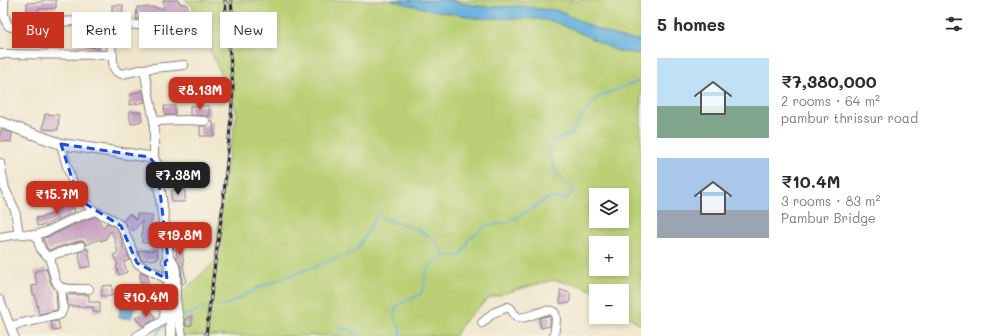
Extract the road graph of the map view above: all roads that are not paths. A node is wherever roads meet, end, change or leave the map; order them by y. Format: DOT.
graph roads {
  1 [pos="4,0"];
  2 [pos="2,15"];
  3 [pos="72,22"];
  4 [pos="112,48"];
  5 [pos="0,54"];
  6 [pos="113,55"];
  7 [pos="184,65"];
  8 [pos="144,69"];
  9 [pos="154,121"];
  10 [pos="205,121"];
  11 [pos="0,122"];
  12 [pos="61,144"];
  13 [pos="154,160"];
  14 [pos="0,163"];
  15 [pos="1,174"];
  16 [pos="95,211"];
  17 [pos="19,234"];
  18 [pos="36,235"];
  19 [pos="0,237"];
  20 [pos="81,246"];
  21 [pos="51,258"];
  22 [pos="168,259"];
  23 [pos="167,279"];
  24 [pos="61,288"];
  25 [pos="89,289"];
  26 [pos="0,300"];
  27 [pos="482,323"];
  28 [pos="10,326"];
  29 [pos="14,336"];
  30 [pos="137,336"];
  31 [pos="171,336"];
  32 [pos="182,336"];
  33 [pos="554,336"];
  1 -- 2 [label="street"];
  2 -- 3 [label="street"];
  4 -- 6 [label="street"];
  5 -- 6 [label="street"];
  6 -- 8 [label="street"];
  7 -- 8 [label="street"];
  8 -- 9 [label="street"];
  9 -- 10 [label="street"];
  9 -- 13 [label="street"];
  11 -- 12 [label="main road"];
  12 -- 13 [label="main road"];
  12 -- 16 [label="street"];
  13 -- 22 [label="main road"];
  14 -- 15 [label="street"];
  15 -- 17 [label="street"];
  16 -- 18 [label="street"];
  16 -- 23 [label="street"];
  17 -- 18 [label="street"];
  17 -- 19 [label="street"];
  18 -- 21 [label="street"];
  20 -- 21 [label="street"];
  21 -- 24 [label="street"];
  22 -- 23 [label="street"];
  22 -- 31 [label="main road"];
  22 -- 32 [label="street"];
  23 -- 30 [label="street"];
  24 -- 25 [label="street"];
  24 -- 28 [label="street"];
  26 -- 28 [label="street"];
  27 -- 33 [label="street"];
  28 -- 29 [label="street"];
}
